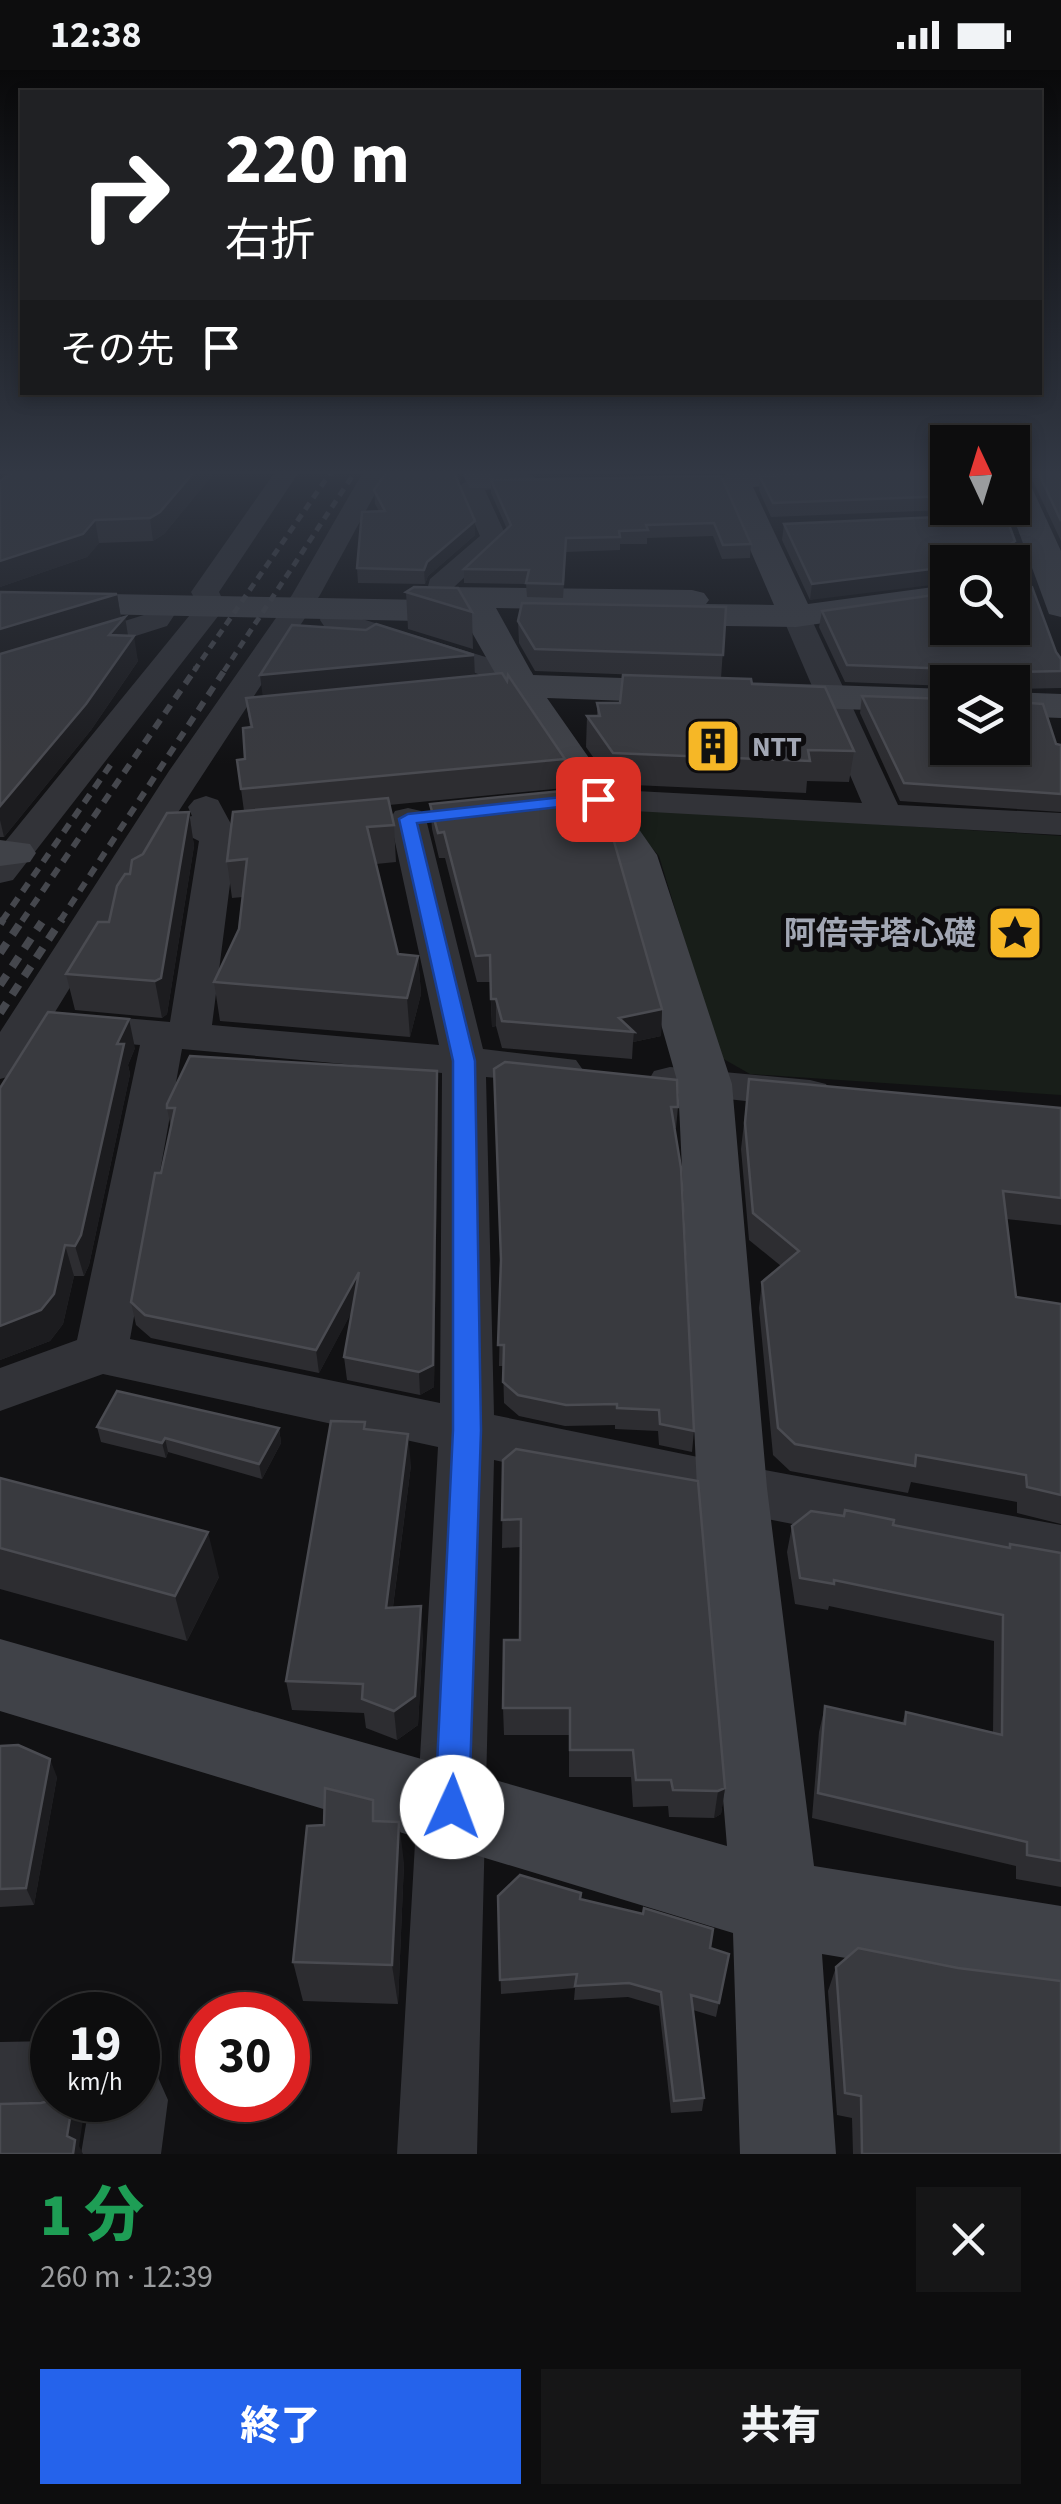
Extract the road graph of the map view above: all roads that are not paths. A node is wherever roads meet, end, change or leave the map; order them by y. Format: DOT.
graph roads {
  1 [pos="227,569"];
  2 [pos="328,569"];
  3 [pos="458,569"];
  4 [pos="781,569"];
  5 [pos="1030,575"];
  6 [pos="1056,579"];
  7 [pos="930,583"];
  8 [pos="1030,583"];
  9 [pos="0,589"];
  10 [pos="440,597"];
  11 [pos="930,597"];
  12 [pos="208,599"];
  13 [pos="0,602"];
  14 [pos="312,603"];
  15 [pos="167,605"];
  16 [pos="793,609"];
  17 [pos="478,612"];
  18 [pos="0,670"];
  19 [pos="503,685"];
  20 [pos="831,696"];
  21 [pos="930,700"];
  22 [pos="1030,705"];
  23 [pos="1061,706"];
  24 [pos="262,712"];
  25 [pos="218,723"];
  26 [pos="598,799"];
  27 [pos="522,807"];
  28 [pos="885,815"];
  29 [pos="408,819"];
  30 [pos="1061,824"];
  31 [pos="332,826"];
  32 [pos="145,836"];
  33 [pos="218,836"];
  34 [pos="5,859"];
  35 [pos="27,1022"];
  36 [pos="176,1035"];
  37 [pos="464,1061"];
  38 [pos="0,1065"];
  39 [pos="705,1084"];
  40 [pos="844,1096"];
  41 [pos="101,1352"];
  42 [pos="0,1390"];
  43 [pos="467,1430"];
  44 [pos="732,1488"];
  45 [pos="1061,1552"];
  46 [pos="0,1675"];
  47 [pos="452,1807"];
  48 [pos="775,1903"];
  49 [pos="1061,1950"];
  50 [pos="30,2079"];
  51 [pos="0,2080"];
  52 [pos="126,2122"];
  53 [pos="121,2154"];
  54 [pos="436,2154"];
  55 [pos="788,2154"];
  1 -- 12 [label="street"];
  2 -- 14 [label="street"];
  3 -- 10 [label="street"];
  4 -- 16 [label="street"];
  5 -- 6 [label="street"];
  6 -- 8 [label="street"];
  7 -- 16 [label="street"];
  9 -- 12 [label="street"];
  10 -- 14 [label="street"];
  10 -- 16 [label="street"];
  11 -- 16 [label="street"];
  12 -- 14 [label="street"];
  12 -- 15 [label="street"];
  12 -- 34 [label="street"];
  13 -- 15 [label="street"];
  14 -- 17 [label="street"];
  14 -- 19 [label="street"];
  14 -- 25 [label="street"];
  15 -- 18 [label="street"];
  16 -- 17 [label="street"];
  16 -- 20 [label="street"];
  17 -- 19 [label="street"];
  19 -- 20 [label="street"];
  19 -- 26 [label="street"];
  20 -- 21 [label="street"];
  20 -- 28 [label="street"];
  22 -- 23 [label="street"];
  24 -- 25 [label="street"];
  25 -- 32 [label="street"];
  25 -- 33 [label="street"];
  26 -- 27 [label="street"];
  26 -- 28 [label="street"];
  26 -- 39 [label="street"];
  28 -- 30 [label="street"];
  29 -- 37 [label="street"];
  31 -- 33 [label="street"];
  32 -- 33 [label="street"];
  32 -- 35 [label="street"];
  33 -- 36 [label="street"];
  35 -- 36 [label="street"];
  35 -- 38 [label="street"];
  36 -- 37 [label="street"];
  36 -- 41 [label="street"];
  37 -- 39 [label="street"];
  37 -- 43 [label="street"];
  39 -- 40 [label="street"];
  39 -- 44 [label="street"];
  41 -- 42 [label="street"];
  41 -- 43 [label="street"];
  43 -- 44 [label="street"];
  43 -- 47 [label="street"];
  44 -- 45 [label="street"];
  44 -- 48 [label="street"];
  46 -- 47 [label="street"];
  47 -- 48 [label="street"];
  47 -- 54 [label="street"];
  48 -- 49 [label="street"];
  48 -- 55 [label="street"];
  50 -- 51 [label="street"];
  52 -- 53 [label="street"];
}
